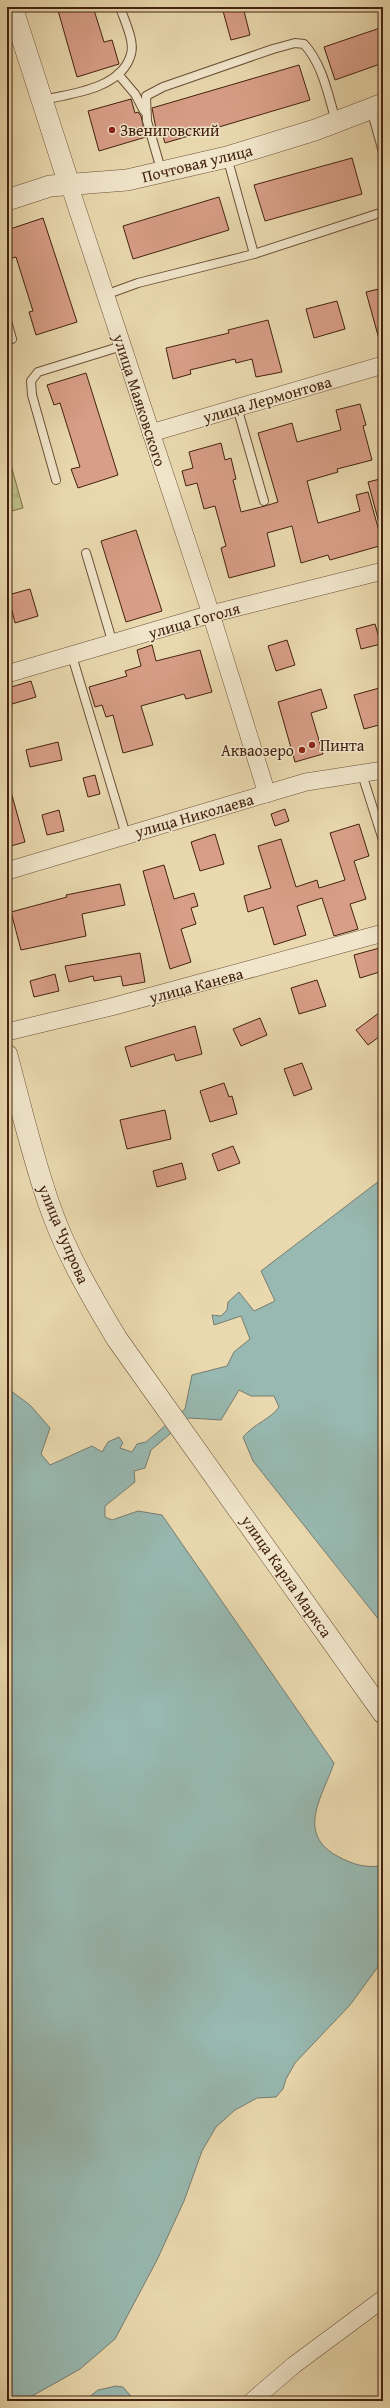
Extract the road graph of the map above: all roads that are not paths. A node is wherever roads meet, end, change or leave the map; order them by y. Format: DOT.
graph roads {
  1 [pos="120,7"];
  2 [pos="11,11"];
  3 [pos="118,74"];
  4 [pos="42,101"];
  5 [pos="377,107"];
  6 [pos="147,121"];
  7 [pos="337,122"];
  8 [pos="383,152"];
  9 [pos="227,157"];
  10 [pos="162,173"];
  11 [pos="69,184"];
  12 [pos="7,200"];
  13 [pos="383,212"];
  14 [pos="254,254"];
  15 [pos="105,295"];
  16 [pos="7,321"];
  17 [pos="12,339"];
  18 [pos="122,346"];
  19 [pos="383,365"];
  20 [pos="238,407"];
  21 [pos="151,433"];
  22 [pos="56,480"];
  23 [pos="264,501"];
  24 [pos="86,553"];
  25 [pos="383,571"];
  26 [pos="211,614"];
  27 [pos="113,644"];
  28 [pos="72,656"];
  29 [pos="7,674"];
  30 [pos="383,770"];
  31 [pos="362,774"];
  32 [pos="267,794"];
  33 [pos="126,835"];
  34 [pos="383,840"];
  35 [pos="7,871"];
  36 [pos="383,933"];
  37 [pos="7,1032"];
  38 [pos="7,1054"];
  39 [pos="190,1440"];
  40 [pos="383,1713"];
  41 [pos="383,2299"];
  42 [pos="252,2401"];
  1 -- 3 [label="lane"];
  2 -- 4 [label="street, улица Маяковского"];
  3 -- 4 [label="lane"];
  3 -- 6 [label="lane"];
  4 -- 11 [label="street, улица Маяковского"];
  5 -- 7 [label="street, Почтовая улица"];
  5 -- 8 [label="lane"];
  6 -- 7 [label="lane"];
  6 -- 10 [label="lane"];
  7 -- 9 [label="street, Почтовая улица"];
  9 -- 10 [label="street, Почтовая улица"];
  9 -- 14 [label="lane"];
  10 -- 11 [label="street, Почтовая улица"];
  11 -- 12 [label="street, Почтовая улица"];
  11 -- 15 [label="street, улица Маяковского"];
  13 -- 14 [label="lane"];
  14 -- 15 [label="lane"];
  15 -- 18 [label="street, улица Маяковского"];
  16 -- 17 [label="lane"];
  18 -- 21 [label="street, улица Маяковского"];
  18 -- 22 [label="lane"];
  19 -- 20 [label="street, улица Лермонтова"];
  20 -- 21 [label="street, улица Лермонтова"];
  20 -- 23 [label="lane"];
  21 -- 26 [label="street, улица Маяковского"];
  24 -- 27 [label="lane"];
  25 -- 26 [label="street, улица Гоголя"];
  26 -- 27 [label="street, улица Гоголя"];
  26 -- 32 [label="street, улица Маяковского"];
  27 -- 28 [label="street, улица Гоголя"];
  28 -- 29 [label="street, улица Гоголя"];
  28 -- 33 [label="lane"];
  30 -- 31 [label="street, улица Николаева"];
  31 -- 32 [label="street, улица Николаева"];
  31 -- 34 [label="lane"];
  32 -- 33 [label="street, улица Николаева"];
  33 -- 35 [label="street, улица Николаева"];
  36 -- 37 [label="street, улица Канева"];
  38 -- 39 [label="street, улица Чупрова"];
  39 -- 40 [label="street, улица Карла Маркса"];
  41 -- 42 [label="street"];
}
